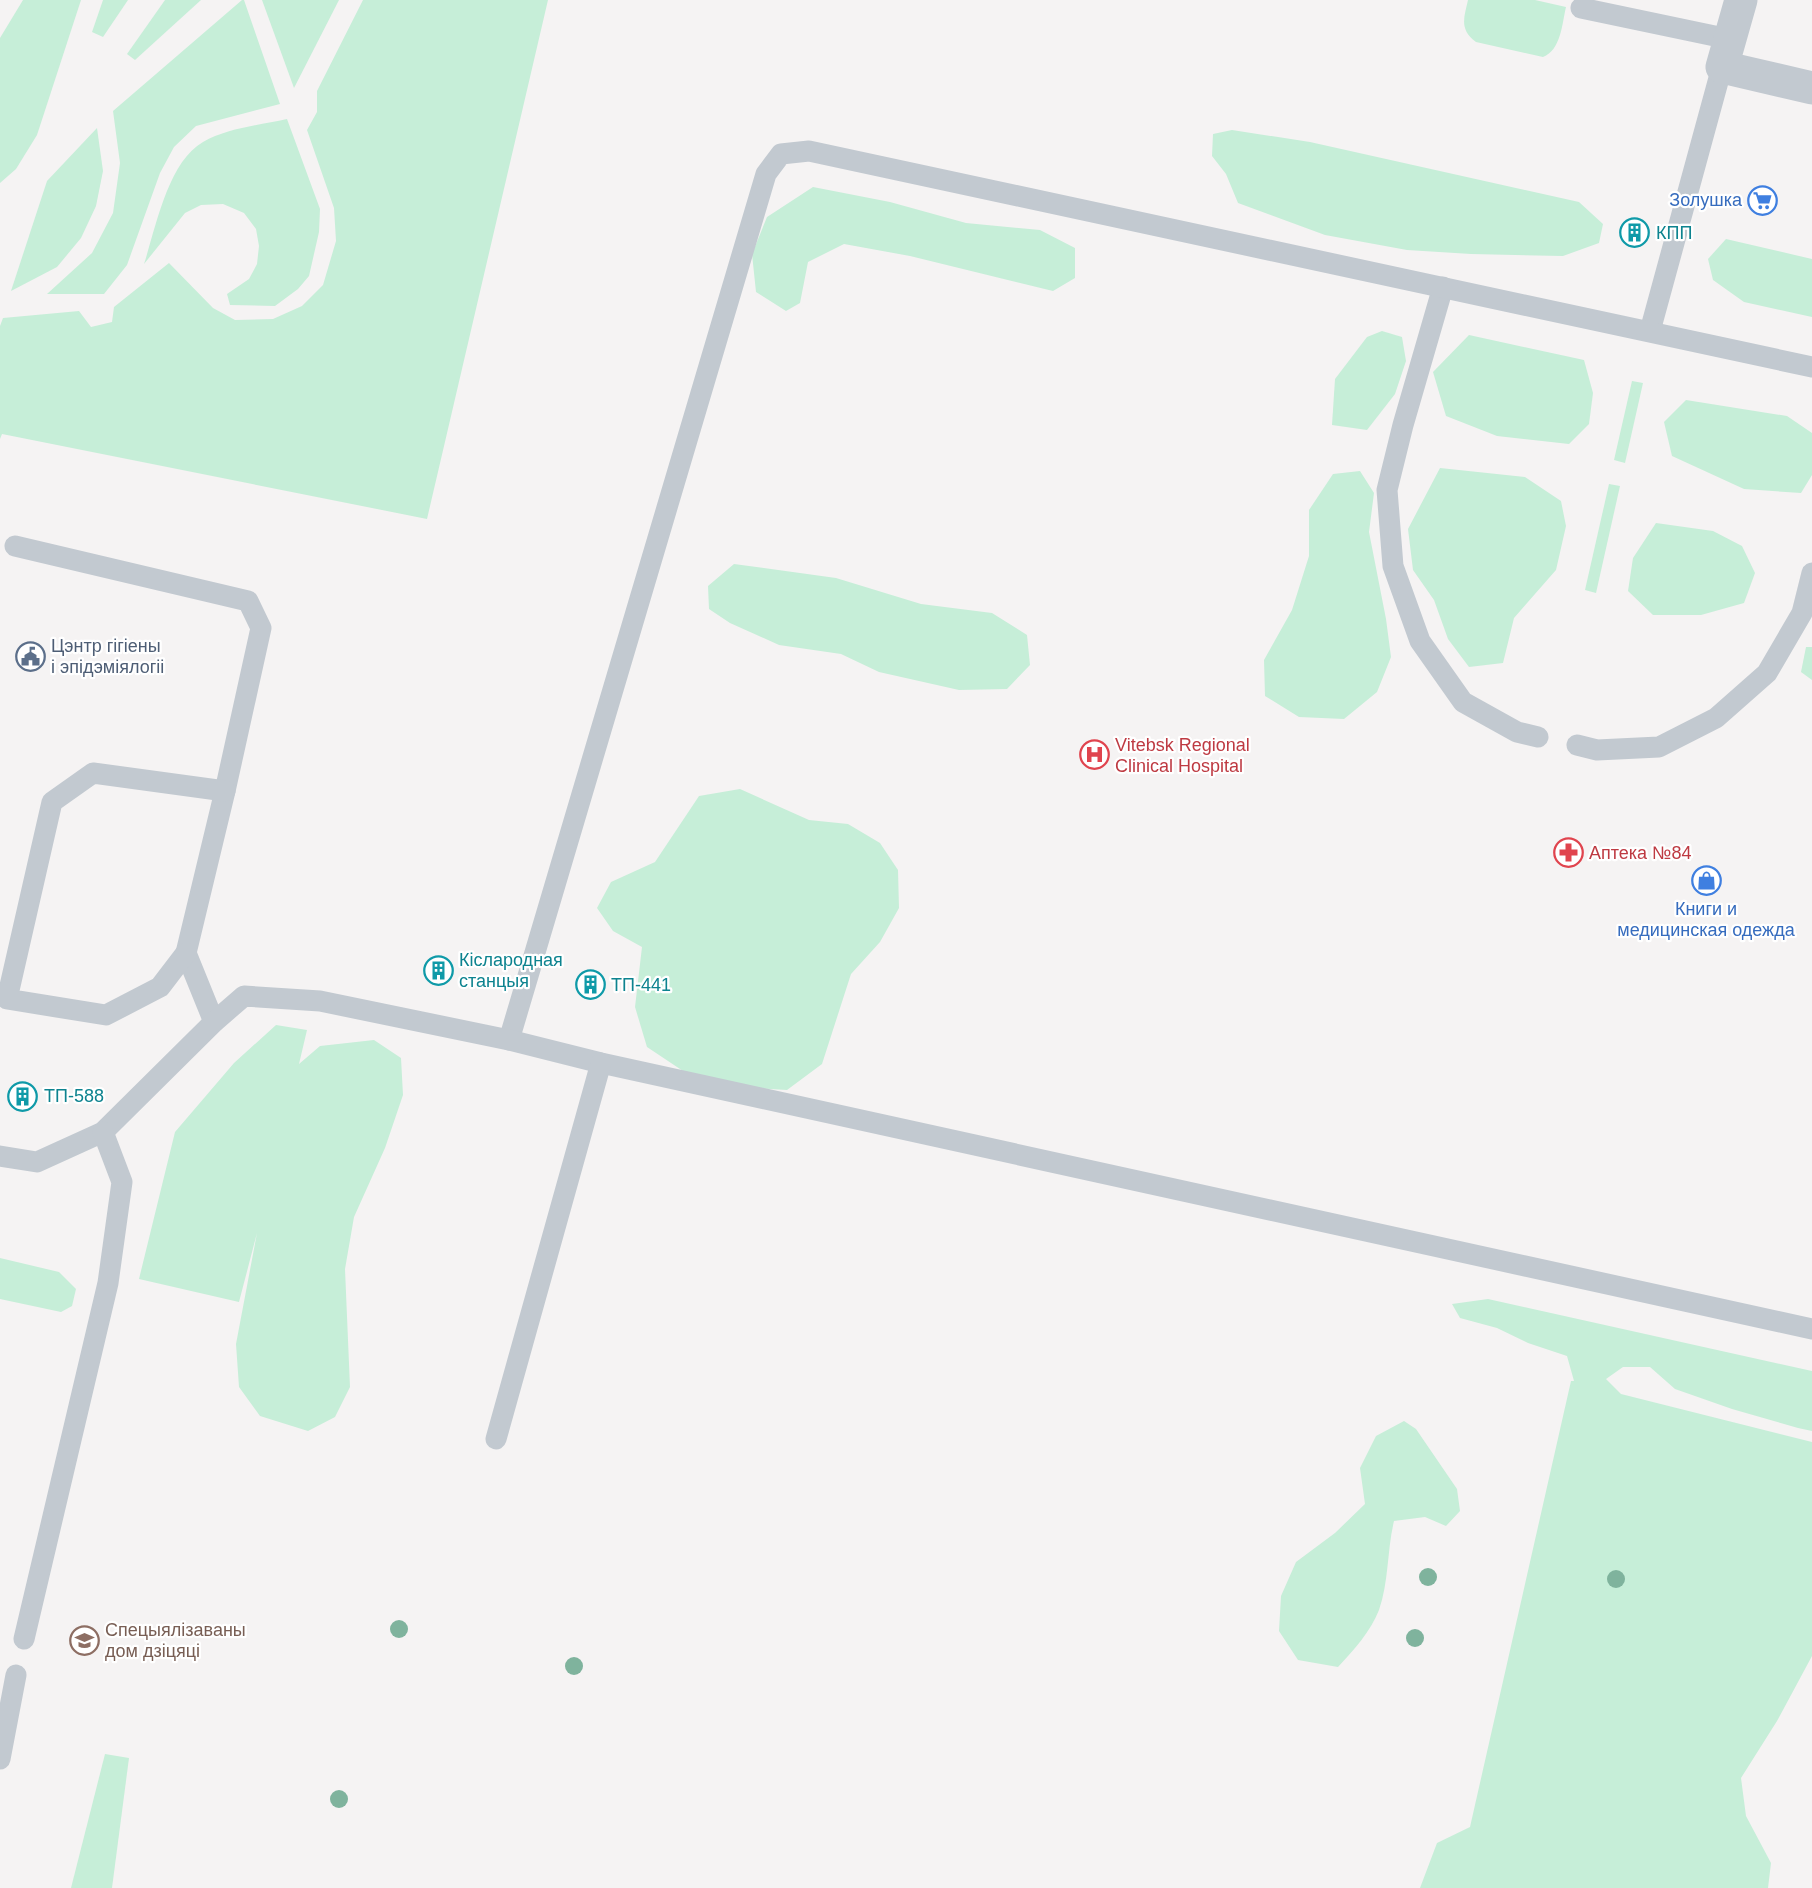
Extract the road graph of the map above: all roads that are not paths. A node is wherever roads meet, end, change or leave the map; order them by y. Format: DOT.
graph roads {
  1 [pos="1741,0"];
  2 [pos="1581,8"];
  3 [pos="1725,53"];
  4 [pos="1812,88"];
  5 [pos="1443,287"];
  6 [pos="1650,331"];
  7 [pos="1812,367"];
  8 [pos="15,546"];
  9 [pos="1812,573"];
  10 [pos="1538,736"];
  11 [pos="1577,746"];
  12 [pos="225,791"];
  13 [pos="186,952"];
  14 [pos="4,999"];
  15 [pos="214,1023"];
  16 [pos="509,1040"];
  17 [pos="601,1063"];
  18 [pos="104,1132"];
  19 [pos="0,1156"];
  20 [pos="1812,1329"];
  21 [pos="496,1439"];
  22 [pos="24,1639"];
  23 [pos="16,1675"];
  24 [pos="0,1759"];
  1 -- 3 [label="street"];
  2 -- 3 [label="lane"];
  3 -- 4 [label="street"];
  3 -- 6 [label="lane"];
  5 -- 6 [label="lane"];
  5 -- 10 [label="lane"];
  5 -- 16 [label="lane"];
  6 -- 7 [label="lane"];
  8 -- 12 [label="lane"];
  9 -- 11 [label="lane"];
  12 -- 13 [label="lane"];
  12 -- 14 [label="lane"];
  13 -- 14 [label="lane"];
  13 -- 15 [label="lane"];
  15 -- 16 [label="lane"];
  15 -- 18 [label="lane"];
  16 -- 17 [label="lane"];
  17 -- 20 [label="lane"];
  17 -- 21 [label="lane"];
  18 -- 19 [label="lane"];
  18 -- 22 [label="lane"];
  23 -- 24 [label="lane"];
}
